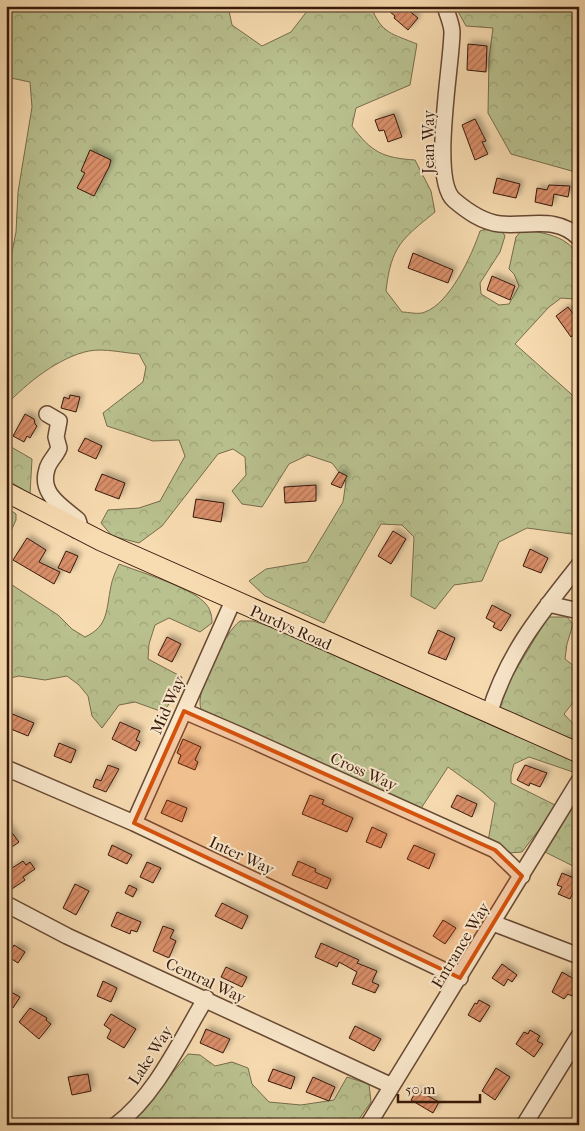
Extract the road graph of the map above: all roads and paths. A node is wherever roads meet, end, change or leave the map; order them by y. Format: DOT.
graph roads {
  1 [pos="445,6"];
  2 [pos="579,238"];
  3 [pos="48,414"];
  4 [pos="6,492"];
  5 [pos="76,530"];
  6 [pos="579,565"];
  7 [pos="233,601"];
  8 [pos="548,604"];
  9 [pos="579,612"];
  10 [pos="184,711"];
  11 [pos="489,714"];
  12 [pos="579,753"];
  13 [pos="6,768"];
  14 [pos="579,781"];
  15 [pos="134,823"];
  16 [pos="522,876"];
  17 [pos="6,904"];
  18 [pos="493,923"];
  19 [pos="579,956"];
  20 [pos="460,978"];
  21 [pos="206,998"];
  22 [pos="579,1036"];
  23 [pos="392,1086"];
  24 [pos="116,1125"];
  25 [pos="368,1125"];
  26 [pos="524,1125"];
  1 -- 2 [label="street, Jean Way"];
  3 -- 5 [label="street"];
  4 -- 5 [label="main road, Purdys Road"];
  5 -- 7 [label="main road, Purdys Road"];
  6 -- 8 [label="street"];
  7 -- 10 [label="street, Mid Way"];
  7 -- 11 [label="main road, Purdys Road"];
  8 -- 9 [label="street"];
  8 -- 11 [label="street"];
  10 -- 15 [label="street, Mid Way"];
  10 -- 16 [label="street, Cross Way"];
  11 -- 12 [label="main road, Purdys Road"];
  13 -- 15 [label="street, Inter Way"];
  14 -- 16 [label="street, Entrance Way"];
  15 -- 20 [label="street, Inter Way"];
  16 -- 18 [label="street, Entrance Way"];
  17 -- 21 [label="street, Central Way"];
  18 -- 19 [label="street"];
  18 -- 20 [label="street, Entrance Way"];
  20 -- 23 [label="street, Entrance Way"];
  21 -- 23 [label="street, Central Way"];
  21 -- 24 [label="street, Lake Way"];
  22 -- 26 [label="street"];
  23 -- 25 [label="street, Entrance Way"];
}
